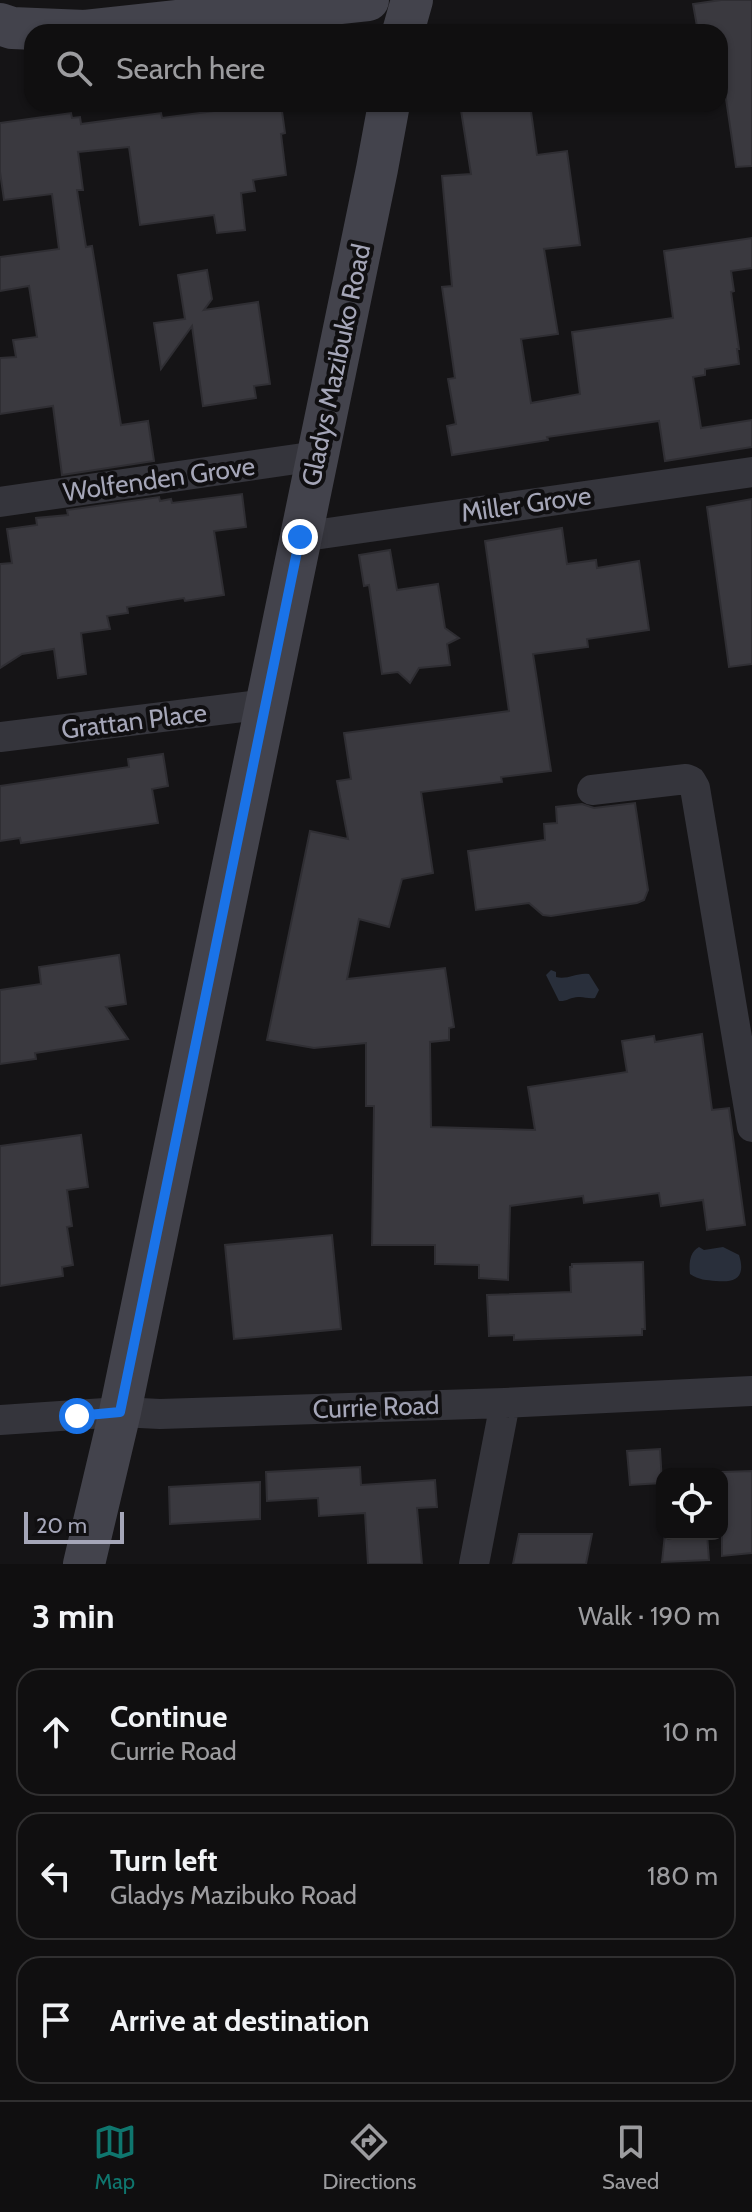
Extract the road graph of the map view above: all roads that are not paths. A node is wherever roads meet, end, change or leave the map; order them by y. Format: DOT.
graph roads {
  1 [pos="368,0"];
  2 [pos="412,0"];
  3 [pos="7,18"];
  4 [pos="43,24"];
  5 [pos="149,24"];
  6 [pos="405,24"];
  7 [pos="387,112"];
  8 [pos="317,456"];
  9 [pos="752,472"];
  10 [pos="0,502"];
  11 [pos="300,537"];
  12 [pos="267,704"];
  13 [pos="0,737"];
  14 [pos="592,790"];
  15 [pos="752,1127"];
  16 [pos="752,1391"];
  17 [pos="505,1403"];
  18 [pos="120,1412"];
  19 [pos="0,1420"];
  20 [pos="84,1564"];
  21 [pos="474,1564"];
  1 -- 5 [label="street"];
  2 -- 6 [label="street"];
  3 -- 4 [label="street"];
  7 -- 8 [label="street, Gladys Mazibuko Road"];
  8 -- 10 [label="street, Wolfenden Grove"];
  8 -- 11 [label="street, Gladys Mazibuko Road"];
  9 -- 11 [label="street, Miller Grove"];
  11 -- 12 [label="street, Gladys Mazibuko Road"];
  12 -- 13 [label="street, Grattan Place"];
  12 -- 18 [label="street, Gladys Mazibuko Road"];
  14 -- 15 [label="street"];
  16 -- 17 [label="street, Currie Road"];
  17 -- 18 [label="street, Currie Road"];
  17 -- 21 [label="street"];
  18 -- 19 [label="street, Currie Road"];
  18 -- 20 [label="street, Gladys Mazibuko Road"];
}
